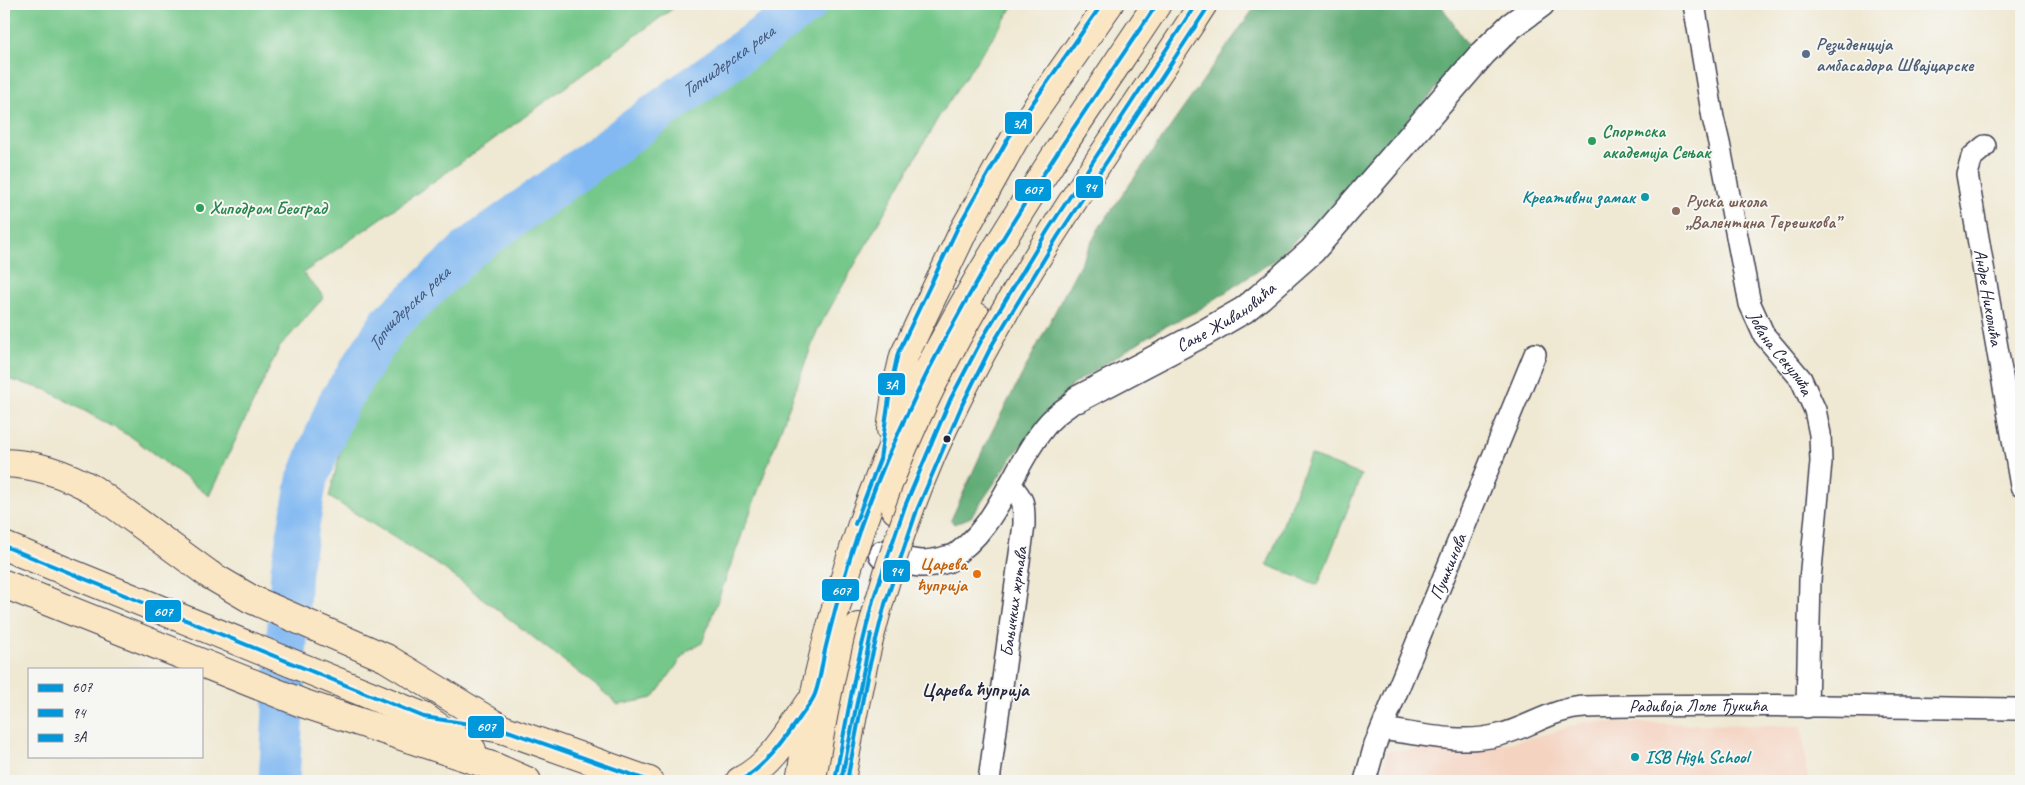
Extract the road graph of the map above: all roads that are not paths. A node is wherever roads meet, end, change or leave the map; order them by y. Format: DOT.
graph roads {
  1 [pos="1109,4"];
  2 [pos="1157,4"];
  3 [pos="1174,4"];
  4 [pos="1203,4"];
  5 [pos="1541,4"];
  6 [pos="1694,4"];
  7 [pos="1985,146"];
  8 [pos="1535,354"];
  9 [pos="1078,399"];
  10 [pos="886,461"];
  11 [pos="4,462"];
  12 [pos="1010,484"];
  13 [pos="2021,486"];
  14 [pos="892,520"];
  15 [pos="4,546"];
  16 [pos="882,554"];
  17 [pos="948,560"];
  18 [pos="4,584"];
  19 [pos="815,696"];
  20 [pos="1807,707"];
  21 [pos="2021,709"];
  22 [pos="424,716"];
  23 [pos="502,729"];
  24 [pos="1382,729"];
  25 [pos="495,767"];
  26 [pos="527,781"];
  27 [pos="649,781"];
  28 [pos="740,781"];
  29 [pos="800,781"];
  30 [pos="824,781"];
  31 [pos="841,781"];
  32 [pos="990,781"];
  33 [pos="1365,781"];
  1 -- 10 [label="main road"];
  2 -- 10 [label="main road"];
  3 -- 14 [label="main road"];
  4 -- 31 [label="main road, bridge"];
  5 -- 9 [label="street, Сање Живановића"];
  6 -- 20 [label="street, Јована Секулића"];
  7 -- 13 [label="street, Андре Николића"];
  8 -- 24 [label="street, Пушкинова"];
  9 -- 12 [label="street, Сање Живановића"];
  10 -- 19 [label="main road"];
  11 -- 23 [label="main road"];
  12 -- 17 [label="street, Сање Живановића"];
  12 -- 32 [label="street, Бањичких жртава"];
  14 -- 16 [label="street"];
  15 -- 22 [label="main road"];
  16 -- 17 [label="street, Сање Живановића"];
  16 -- 30 [label="main road"];
  18 -- 25 [label="main road"];
  19 -- 28 [label="main road"];
  19 -- 29 [label="main road"];
  20 -- 21 [label="street, Радивоја Лоле Ђукића"];
  20 -- 24 [label="street, Радивоја Лоле Ђукића"];
  22 -- 23 [label="main road"];
  22 -- 25 [label="main road"];
  23 -- 27 [label="main road"];
  24 -- 33 [label="street, Пушкинова"];
  25 -- 26 [label="main road"];
}
